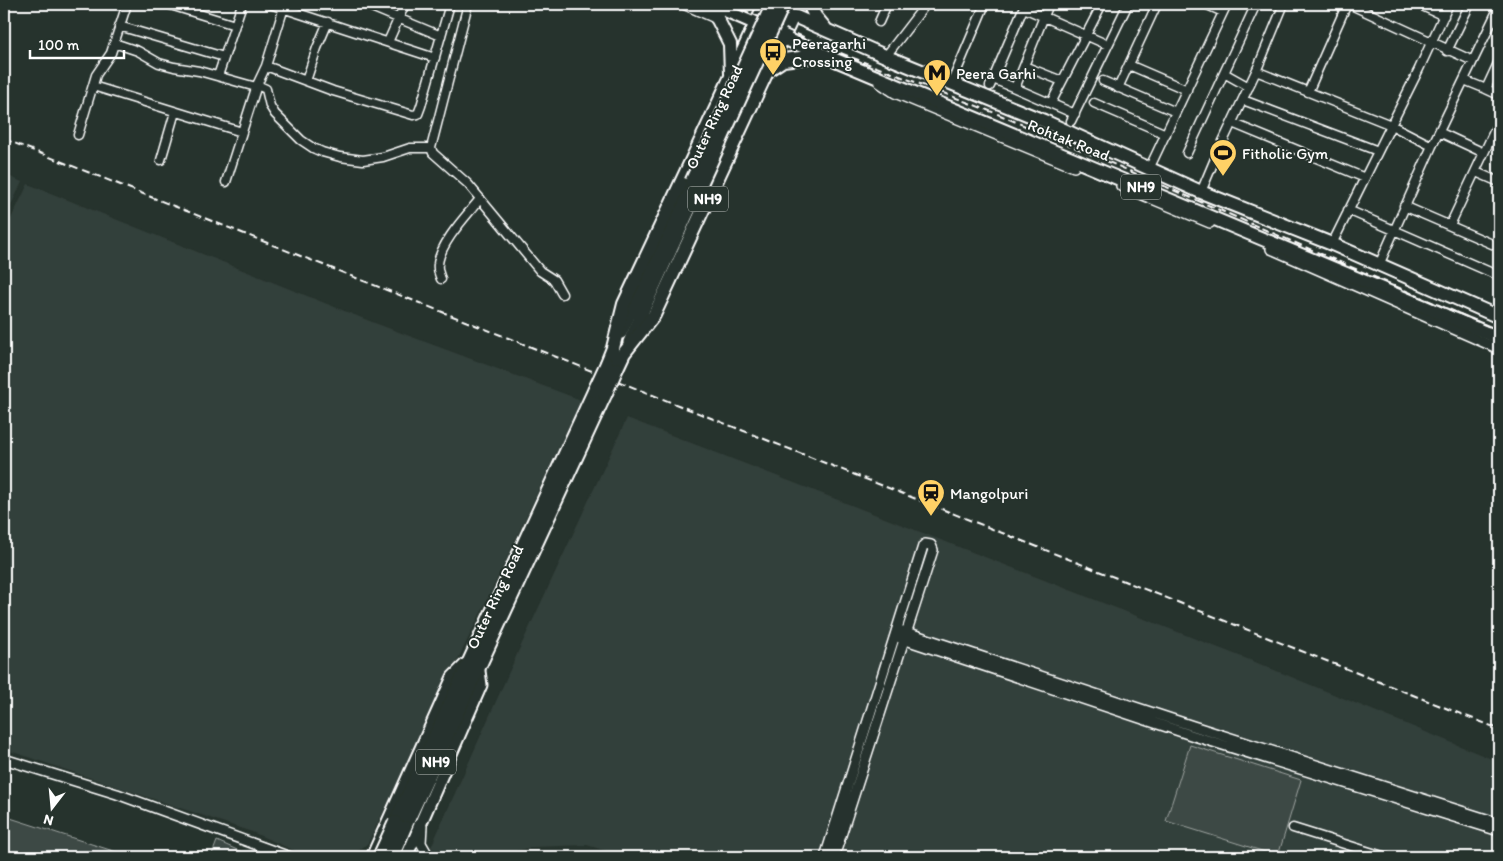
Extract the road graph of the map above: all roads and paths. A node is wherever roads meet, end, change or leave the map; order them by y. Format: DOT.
graph roads {
  1 [pos="127,4"];
  2 [pos="167,4"];
  3 [pos="242,4"];
  4 [pos="270,4"];
  5 [pos="364,4"];
  6 [pos="405,4"];
  7 [pos="450,4"];
  8 [pos="468,4"];
  9 [pos="682,4"];
  10 [pos="708,4"];
  11 [pos="766,4"];
  12 [pos="772,4"];
  13 [pos="784,4"];
  14 [pos="809,4"];
  15 [pos="887,4"];
  16 [pos="926,4"];
  17 [pos="985,4"];
  18 [pos="1049,4"];
  19 [pos="1102,4"];
  20 [pos="1128,4"];
  21 [pos="1157,4"];
  22 [pos="1205,4"];
  23 [pos="1227,4"];
  24 [pos="1256,4"];
  25 [pos="1284,4"];
  26 [pos="1348,4"];
  27 [pos="1418,4"];
  28 [pos="1449,4"];
  29 [pos="1470,4"];
  30 [pos="285,6"];
  31 [pos="1025,6"];
  32 [pos="1499,7"];
  33 [pos="1223,12"];
  34 [pos="793,16"];
  35 [pos="1444,16"];
  36 [pos="1044,17"];
  37 [pos="399,18"];
  38 [pos="718,20"];
  39 [pos="328,22"];
  40 [pos="878,22"];
  41 [pos="756,24"];
  42 [pos="235,25"];
  43 [pos="119,26"];
  44 [pos="828,31"];
  45 [pos="1086,35"];
  46 [pos="441,36"];
  47 [pos="783,38"];
  48 [pos="388,42"];
  49 [pos="114,43"];
  50 [pos="1431,43"];
  51 [pos="1108,44"];
  52 [pos="1448,51"];
  53 [pos="825,55"];
  54 [pos="886,56"];
  55 [pos="224,57"];
  56 [pos="435,58"];
  57 [pos="1473,61"];
  58 [pos="1499,61"];
  59 [pos="1129,65"];
  60 [pos="266,66"];
  61 [pos="1024,66"];
  62 [pos="768,71"];
  63 [pos="1256,71"];
  64 [pos="1224,73"];
  65 [pos="218,76"];
  66 [pos="731,77"];
  67 [pos="1464,80"];
  68 [pos="306,81"];
  69 [pos="1062,81"];
  70 [pos="1103,81"];
  71 [pos="952,82"];
  72 [pos="92,86"];
  73 [pos="257,86"];
  74 [pos="1249,87"];
  75 [pos="1015,88"];
  76 [pos="1118,88"];
  77 [pos="1486,89"];
  78 [pos="725,90"];
  79 [pos="1187,90"];
  80 [pos="1308,92"];
  81 [pos="1499,95"];
  82 [pos="1243,100"];
  83 [pos="753,103"];
  84 [pos="1051,103"];
  85 [pos="1094,103"];
  86 [pos="175,112"];
  87 [pos="1176,112"];
  88 [pos="1499,122"];
  89 [pos="1232,123"];
  90 [pos="1391,125"];
  91 [pos="242,132"];
  92 [pos="1439,132"];
  93 [pos="1166,134"];
  94 [pos="78,135"];
  95 [pos="1432,146"];
  96 [pos="432,148"];
  97 [pos="1378,151"];
  98 [pos="1187,153"];
  99 [pos="1484,153"];
  100 [pos="161,160"];
  101 [pos="1149,169"];
  102 [pos="1476,172"];
  103 [pos="1364,178"];
  104 [pos="226,182"];
  105 [pos="1499,182"];
  106 [pos="696,184"];
  107 [pos="1201,192"];
  108 [pos="480,199"];
  109 [pos="1404,206"];
  110 [pos="1348,210"];
  111 [pos="1450,225"];
  112 [pos="1394,230"];
  113 [pos="1332,244"];
  114 [pos="1499,247"];
  115 [pos="1381,260"];
  116 [pos="1499,276"];
  117 [pos="441,279"];
  118 [pos="1376,290"];
  119 [pos="562,294"];
  120 [pos="1499,318"];
  121 [pos="1499,338"];
  122 [pos="1499,349"];
  123 [pos="619,351"];
  124 [pos="599,393"];
  125 [pos="901,634"];
  126 [pos="469,661"];
  127 [pos="479,671"];
  128 [pos="461,694"];
  129 [pos="4,759"];
  130 [pos="388,822"];
  131 [pos="1499,822"];
  132 [pos="422,823"];
  133 [pos="1293,828"];
  134 [pos="1499,831"];
  135 [pos="290,857"];
  136 [pos="372,857"];
  137 [pos="380,857"];
  138 [pos="392,857"];
  139 [pos="406,857"];
  140 [pos="429,857"];
  141 [pos="825,857"];
  142 [pos="834,857"];
  143 [pos="1386,857"];
  1 -- 43 [label="street"];
  2 -- 42 [label="street"];
  3 -- 42 [label="street"];
  4 -- 30 [label="street"];
  5 -- 37 [label="street"];
  6 -- 37 [label="street"];
  7 -- 46 [label="street"];
  8 -- 96 [label="street"];
  9 -- 38 [label="street"];
  10 -- 38 [label="highway"];
  10 -- 41 [label="main road, Rohtak Road / NH9"];
  11 -- 34 [label="highway, Rohtak Road / NH9"];
  11 -- 41 [label="highway, Outer Ring Road / NH9"];
  12 -- 106 [label="main road, Outer Ring Road, bridge"];
  13 -- 106 [label="main road, Outer Ring Road, bridge"];
  14 -- 44 [label="highway"];
  15 -- 40 [label="street"];
  16 -- 54 [label="street"];
  17 -- 71 [label="street"];
  18 -- 36 [label="street"];
  19 -- 45 [label="street"];
  20 -- 51 [label="street"];
  21 -- 59 [label="street"];
  22 -- 33 [label="street"];
  23 -- 33 [label="street"];
  24 -- 64 [label="street"];
  25 -- 63 [label="street"];
  26 -- 50 [label="street"];
  26 -- 80 [label="street"];
  27 -- 35 [label="street"];
  28 -- 35 [label="street"];
  29 -- 52 [label="street"];
  30 -- 39 [label="street"];
  30 -- 60 [label="street"];
  31 -- 36 [label="street"];
  31 -- 75 [label="street"];
  32 -- 57 [label="street"];
  33 -- 79 [label="street"];
  34 -- 44 [label="highway, Rohtak Road / NH9"];
  34 -- 47 [label="highway, Outer Ring Road"];
  35 -- 50 [label="street"];
  36 -- 45 [label="street"];
  36 -- 61 [label="street"];
  37 -- 46 [label="street"];
  37 -- 48 [label="street"];
  38 -- 66 [label="highway"];
  39 -- 48 [label="street"];
  39 -- 68 [label="street"];
  41 -- 47 [label="highway, Rohtak Road / NH9"];
  41 -- 66 [label="highway, Outer Ring Road / NH9"];
  42 -- 55 [label="street"];
  43 -- 49 [label="street"];
  43 -- 55 [label="street"];
  44 -- 54 [label="highway, Rohtak Road / NH9"];
  45 -- 51 [label="street"];
  45 -- 69 [label="street"];
  46 -- 56 [label="street"];
  47 -- 53 [label="highway, Rohtak Road / NH9"];
  47 -- 62 [label="highway, Outer Ring Road / NH9"];
  48 -- 56 [label="street"];
  49 -- 65 [label="street"];
  49 -- 72 [label="street"];
  50 -- 52 [label="street"];
  50 -- 90 [label="street"];
  51 -- 84 [label="street"];
  52 -- 57 [label="street"];
  53 -- 62 [label="highway"];
  53 -- 118 [label="highway, Rohtak Road / NH9"];
  54 -- 71 [label="highway, Rohtak Road / NH9"];
  55 -- 65 [label="street"];
  56 -- 68 [label="street"];
  57 -- 67 [label="street"];
  58 -- 77 [label="street"];
  59 -- 76 [label="street"];
  59 -- 79 [label="street"];
  60 -- 68 [label="street"];
  60 -- 73 [label="street"];
  61 -- 69 [label="street"];
  61 -- 75 [label="street"];
  62 -- 83 [label="highway, Outer Ring Road / NH9"];
  63 -- 74 [label="street"];
  63 -- 80 [label="street"];
  64 -- 74 [label="street"];
  64 -- 98 [label="street"];
  65 -- 73 [label="street"];
  66 -- 78 [label="highway, Outer Ring Road / NH9"];
  67 -- 77 [label="street"];
  67 -- 92 [label="street"];
  69 -- 84 [label="street"];
  70 -- 76 [label="street"];
  71 -- 101 [label="highway, Rohtak Road / NH9"];
  72 -- 86 [label="street"];
  72 -- 94 [label="street"];
  73 -- 91 [label="street"];
  73 -- 96 [label="street"];
  74 -- 82 [label="street"];
  75 -- 84 [label="street"];
  76 -- 87 [label="street"];
  77 -- 81 [label="street"];
  78 -- 83 [label="highway"];
  78 -- 123 [label="highway, Outer Ring Road / NH9"];
  79 -- 87 [label="street"];
  80 -- 90 [label="street"];
  82 -- 89 [label="street"];
  82 -- 97 [label="street"];
  83 -- 123 [label="highway, Outer Ring Road / NH9"];
  85 -- 93 [label="street"];
  86 -- 91 [label="street"];
  86 -- 100 [label="street"];
  87 -- 93 [label="street"];
  88 -- 99 [label="street"];
  89 -- 103 [label="street"];
  89 -- 107 [label="street"];
  90 -- 95 [label="street"];
  90 -- 97 [label="street"];
  91 -- 104 [label="street"];
  92 -- 95 [label="street"];
  92 -- 99 [label="street"];
  93 -- 101 [label="street"];
  95 -- 109 [label="street"];
  96 -- 108 [label="street"];
  97 -- 103 [label="street"];
  99 -- 102 [label="street"];
  101 -- 107 [label="highway, Rohtak Road / NH9"];
  102 -- 105 [label="street"];
  102 -- 111 [label="street"];
  103 -- 110 [label="street"];
  106 -- 123 [label="main road, Outer Ring Road"];
  107 -- 113 [label="highway, Rohtak Road / NH9"];
  108 -- 117 [label="street"];
  108 -- 119 [label="street"];
  109 -- 111 [label="street"];
  109 -- 112 [label="street"];
  110 -- 112 [label="street"];
  110 -- 113 [label="street"];
  111 -- 114 [label="street"];
  112 -- 115 [label="street"];
  112 -- 116 [label="street"];
  113 -- 115 [label="highway, Rohtak Road / NH9"];
  115 -- 120 [label="highway, Rohtak Road / NH9"];
  118 -- 121 [label="highway, Rohtak Road / NH9"];
  118 -- 122 [label="street"];
  123 -- 124 [label="highway, Outer Ring Road, bridge"];
  124 -- 126 [label="highway, Outer Ring Road"];
  124 -- 127 [label="highway, Outer Ring Road / NH9"];
  125 -- 125 [label="street"];
  125 -- 131 [label="street"];
  125 -- 134 [label="street"];
  125 -- 141 [label="street"];
  125 -- 142 [label="street"];
  126 -- 128 [label="highway, Outer Ring Road"];
  126 -- 130 [label="main road"];
  127 -- 128 [label="highway, NH9"];
  127 -- 132 [label="main road, Outer Ring Road"];
  128 -- 137 [label="highway, bridge"];
  128 -- 138 [label="highway, NH9, bridge"];
  129 -- 135 [label="street"];
  130 -- 132 [label="main road"];
  130 -- 136 [label="main road"];
  132 -- 139 [label="main road, Outer Ring Road"];
  132 -- 140 [label="street"];
  133 -- 143 [label="street"];
}
